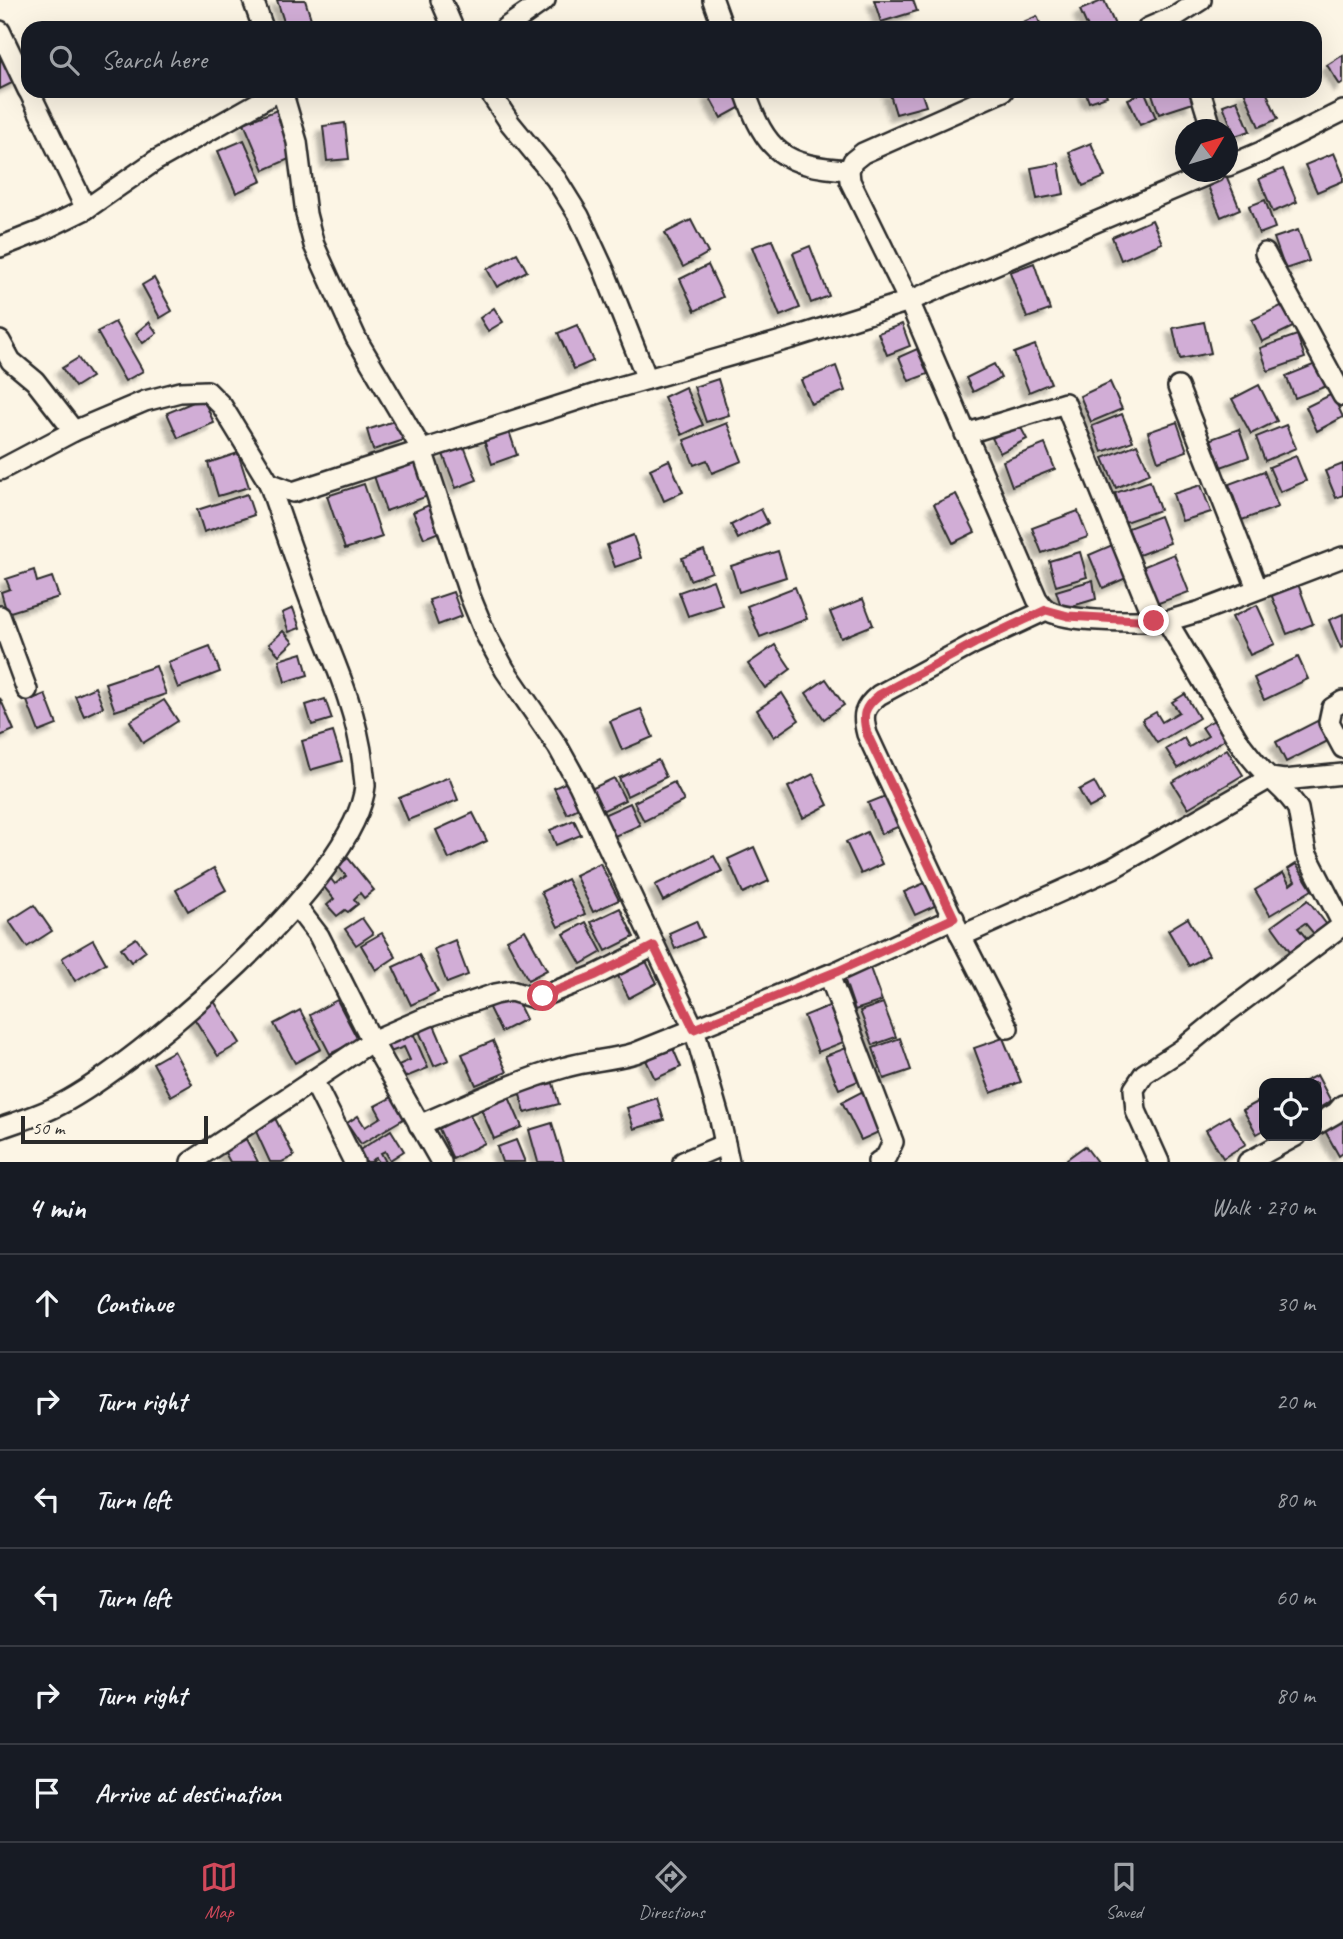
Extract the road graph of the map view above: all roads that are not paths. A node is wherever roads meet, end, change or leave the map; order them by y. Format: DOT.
graph roads {
  1 [pos="253,0"];
  2 [pos="441,0"];
  3 [pos="545,0"];
  4 [pos="713,0"];
  5 [pos="1201,0"];
  6 [pos="1176,15"];
  7 [pos="260,21"];
  8 [pos="450,21"];
  9 [pos="515,21"];
  10 [pos="720,21"];
  11 [pos="0,32"];
  12 [pos="21,76"];
  13 [pos="32,98"];
  14 [pos="268,98"];
  15 [pos="283,98"];
  16 [pos="494,98"];
  17 [pos="748,98"];
  18 [pos="987,98"];
  19 [pos="1202,98"];
  20 [pos="1343,111"];
  21 [pos="1209,119"];
  22 [pos="1238,161"];
  23 [pos="849,170"];
  24 [pos="1190,182"];
  25 [pos="86,209"];
  26 [pos="0,247"];
  27 [pos="1265,253"];
  28 [pos="909,301"];
  29 [pos="0,341"];
  30 [pos="647,379"];
  31 [pos="1178,387"];
  32 [pos="1343,396"];
  33 [pos="74,431"];
  34 [pos="965,434"];
  35 [pos="422,450"];
  36 [pos="0,470"];
  37 [pos="269,483"];
  38 [pos="1343,557"];
  39 [pos="1258,588"];
  40 [pos="1046,610"];
  41 [pos="0,616"];
  42 [pos="1160,621"];
  43 [pos="27,690"];
  44 [pos="1343,701"];
  45 [pos="1343,748"];
  46 [pos="1343,774"];
  47 [pos="1270,778"];
  48 [pos="296,906"];
  49 [pos="1343,925"];
  50 [pos="957,927"];
  51 [pos="654,946"];
  52 [pos="830,975"];
  53 [pos="1008,1028"];
  54 [pos="694,1029"];
  55 [pos="372,1041"];
  56 [pos="313,1080"];
  57 [pos="1343,1105"];
  58 [pos="1322,1121"];
  59 [pos="419,1125"];
  60 [pos="0,1128"];
  61 [pos="1287,1141"];
  62 [pos="727,1153"];
  63 [pos="191,1162"];
  64 [pos="354,1162"];
  65 [pos="441,1162"];
  66 [pos="682,1162"];
  67 [pos="878,1162"];
  68 [pos="1159,1162"];
  69 [pos="1248,1162"];
  1 -- 7 [label="street"];
  2 -- 8 [label="street"];
  3 -- 9 [label="street"];
  4 -- 10 [label="street"];
  5 -- 6 [label="street"];
  11 -- 12 [label="street"];
  13 -- 25 [label="street"];
  14 -- 25 [label="street"];
  15 -- 35 [label="street"];
  16 -- 30 [label="street"];
  17 -- 23 [label="street"];
  18 -- 23 [label="street"];
  19 -- 21 [label="street"];
  20 -- 22 [label="street"];
  23 -- 28 [label="street"];
  24 -- 28 [label="street"];
  25 -- 26 [label="street"];
  27 -- 32 [label="street"];
  28 -- 30 [label="street"];
  28 -- 34 [label="street"];
  29 -- 33 [label="street"];
  30 -- 35 [label="street"];
  31 -- 39 [label="street"];
  33 -- 36 [label="street"];
  33 -- 37 [label="street"];
  34 -- 40 [label="street"];
  34 -- 42 [label="street"];
  35 -- 37 [label="street"];
  35 -- 51 [label="street"];
  37 -- 48 [label="street"];
  38 -- 39 [label="street"];
  39 -- 42 [label="street"];
  40 -- 42 [label="street"];
  40 -- 50 [label="street"];
  41 -- 43 [label="street"];
  42 -- 47 [label="street"];
  44 -- 45 [label="street"];
  46 -- 47 [label="street"];
  47 -- 49 [label="street"];
  47 -- 50 [label="street"];
  48 -- 55 [label="street"];
  48 -- 60 [label="street"];
  49 -- 68 [label="street"];
  50 -- 52 [label="street"];
  50 -- 53 [label="street"];
  51 -- 54 [label="street"];
  51 -- 55 [label="street"];
  52 -- 54 [label="street"];
  52 -- 67 [label="street"];
  54 -- 59 [label="street"];
  54 -- 62 [label="street"];
  55 -- 56 [label="street"];
  55 -- 59 [label="street"];
  56 -- 63 [label="street"];
  56 -- 64 [label="street"];
  57 -- 58 [label="street"];
  59 -- 65 [label="street"];
  61 -- 69 [label="street"];
  62 -- 66 [label="street"];
}
